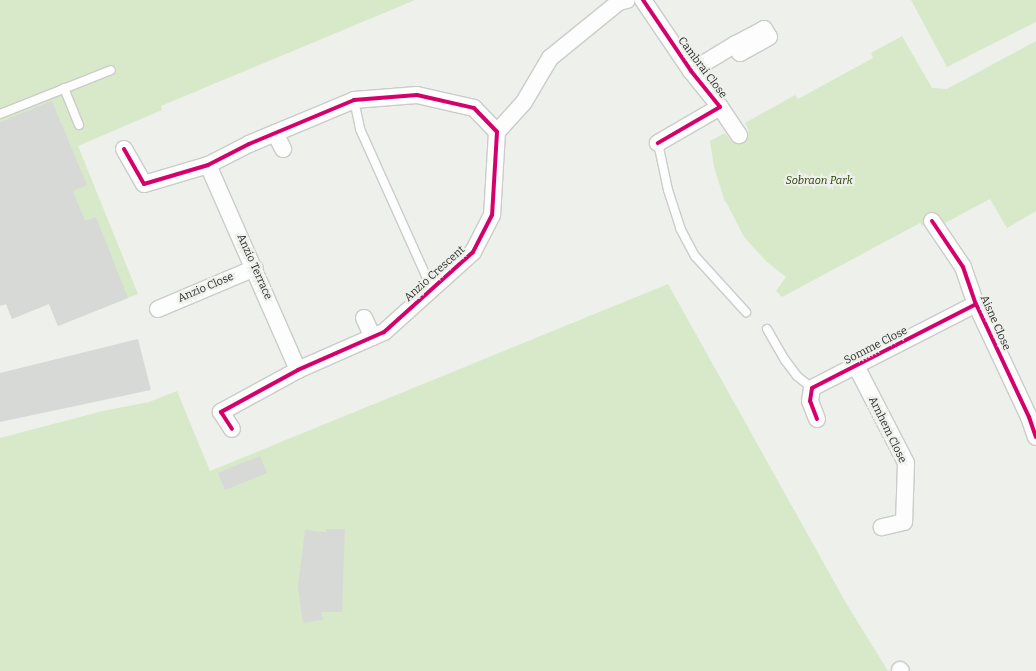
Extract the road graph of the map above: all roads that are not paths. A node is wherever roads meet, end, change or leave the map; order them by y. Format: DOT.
graph roads {
  1 [pos="627,0"];
  2 [pos="643,0"];
  3 [pos="736,44"];
  4 [pos="111,70"];
  5 [pos="691,71"];
  6 [pos="64,88"];
  7 [pos="354,100"];
  8 [pos="720,107"];
  9 [pos="0,114"];
  10 [pos="80,125"];
  11 [pos="497,132"];
  12 [pos="275,133"];
  13 [pos="739,135"];
  14 [pos="658,143"];
  15 [pos="124,149"];
  16 [pos="283,149"];
  17 [pos="208,165"];
  18 [pos="932,221"];
  19 [pos="254,268"];
  20 [pos="432,289"];
  21 [pos="976,304"];
  22 [pos="158,309"];
  23 [pos="746,312"];
  24 [pos="364,318"];
  25 [pos="767,328"];
  26 [pos="373,337"];
  27 [pos="856,366"];
  28 [pos="298,370"];
  29 [pos="812,388"];
  30 [pos="817,419"];
  31 [pos="232,429"];
  32 [pos="1036,437"];
  33 [pos="882,528"];
  1 -- 11 [label="street"];
  2 -- 5 [label="street, Cambrai Close"];
  3 -- 5 [label="street"];
  4 -- 6 [label="lane"];
  5 -- 8 [label="street, Cambrai Close"];
  6 -- 9 [label="lane"];
  6 -- 10 [label="lane"];
  7 -- 11 [label="street"];
  7 -- 12 [label="street"];
  7 -- 20 [label="lane"];
  8 -- 13 [label="street"];
  8 -- 14 [label="street, Cambrai Close"];
  11 -- 20 [label="street, Anzio Crescent"];
  12 -- 16 [label="street"];
  12 -- 17 [label="street"];
  14 -- 23 [label="lane"];
  15 -- 17 [label="street"];
  17 -- 19 [label="street, Anzio Terrace"];
  18 -- 21 [label="street, Aisne Close"];
  19 -- 22 [label="street, Anzio Close"];
  19 -- 28 [label="street, Anzio Terrace"];
  20 -- 26 [label="street, Anzio Crescent"];
  21 -- 27 [label="street, Somme Close"];
  21 -- 32 [label="street, Aisne Close"];
  24 -- 26 [label="street"];
  25 -- 29 [label="lane"];
  26 -- 28 [label="street, Anzio Crescent"];
  27 -- 29 [label="street, Somme Close"];
  27 -- 33 [label="street, Arnhem Close"];
  28 -- 31 [label="street, Anzio Crescent"];
  29 -- 30 [label="street"];
}
